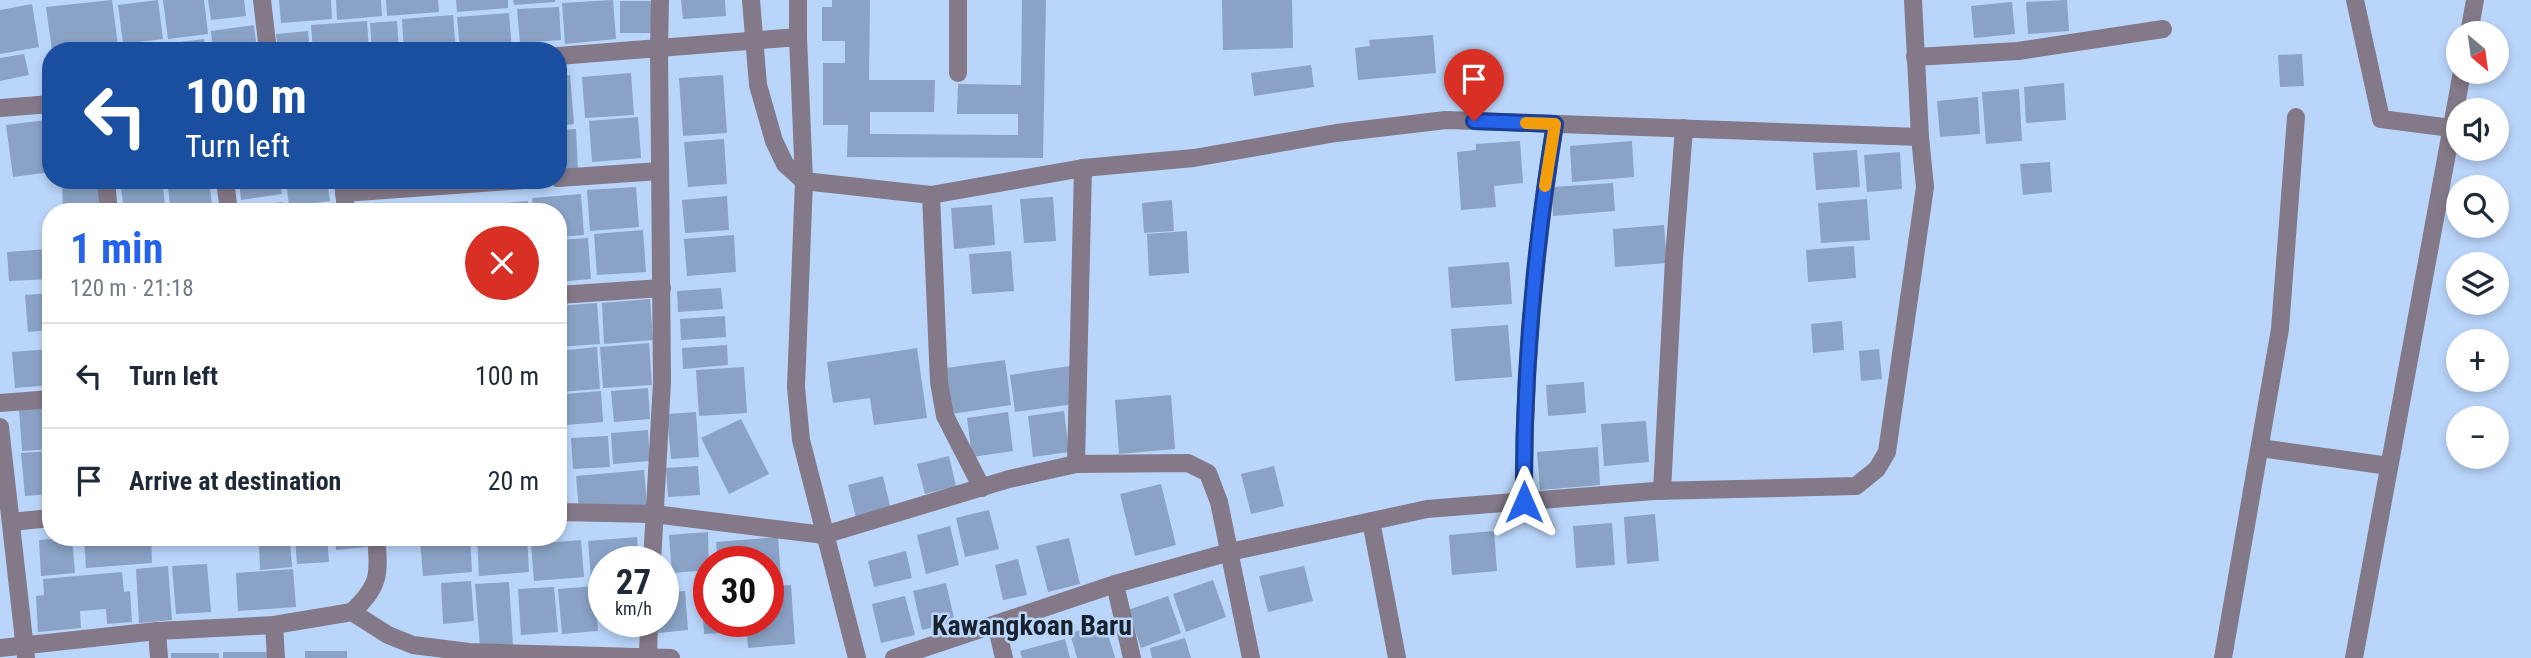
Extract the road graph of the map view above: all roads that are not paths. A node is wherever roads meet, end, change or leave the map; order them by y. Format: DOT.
graph roads {
  1 [pos="262,0"];
  2 [pos="660,0"];
  3 [pos="751,0"];
  4 [pos="798,0"];
  5 [pos="958,0"];
  6 [pos="1913,0"];
  7 [pos="2355,0"];
  8 [pos="2475,0"];
  9 [pos="2471,21"];
  10 [pos="2164,29"];
  11 [pos="798,37"];
  12 [pos="752,40"];
  13 [pos="267,42"];
  14 [pos="659,48"];
  15 [pos="567,55"];
  16 [pos="1915,57"];
  17 [pos="958,73"];
  18 [pos="42,105"];
  19 [pos="0,108"];
  20 [pos="2296,117"];
  21 [pos="1555,124"];
  22 [pos="2446,127"];
  23 [pos="1684,128"];
  24 [pos="1920,137"];
  25 [pos="2446,155"];
  26 [pos="1083,168"];
  27 [pos="660,171"];
  28 [pos="567,177"];
  29 [pos="804,181"];
  30 [pos="931,195"];
  31 [pos="662,288"];
  32 [pos="567,294"];
  33 [pos="42,400"];
  34 [pos="0,403"];
  35 [pos="0,427"];
  36 [pos="2260,448"];
  37 [pos="1076,464"];
  38 [pos="2389,466"];
  39 [pos="982,488"];
  40 [pos="1662,491"];
  41 [pos="1524,502"];
  42 [pos="567,512"];
  43 [pos="654,514"];
  44 [pos="42,519"];
  45 [pos="1371,521"];
  46 [pos="11,522"];
  47 [pos="824,535"];
  48 [pos="376,546"];
  49 [pos="653,546"];
  50 [pos="1230,552"];
  51 [pos="1115,584"];
  52 [pos="352,612"];
  53 [pos="996,624"];
  54 [pos="274,625"];
  55 [pos="157,631"];
  56 [pos="649,637"];
  57 [pos="0,648"];
  58 [pos="26,652"];
  59 [pos="648,657"];
  60 [pos="159,658"];
  61 [pos="276,658"];
  62 [pos="671,658"];
  63 [pos="857,658"];
  64 [pos="894,658"];
  65 [pos="1004,658"];
  66 [pos="1132,658"];
  67 [pos="1251,658"];
  68 [pos="1397,658"];
  69 [pos="2223,658"];
  70 [pos="2354,658"];
  1 -- 13 [label="street"];
  2 -- 14 [label="street"];
  3 -- 12 [label="street"];
  4 -- 11 [label="street"];
  5 -- 17 [label="street"];
  6 -- 16 [label="street"];
  7 -- 22 [label="street"];
  8 -- 9 [label="street"];
  10 -- 16 [label="street"];
  11 -- 12 [label="street"];
  11 -- 29 [label="street"];
  12 -- 14 [label="street"];
  12 -- 29 [label="street"];
  14 -- 15 [label="street"];
  14 -- 27 [label="street"];
  16 -- 24 [label="street"];
  18 -- 19 [label="street"];
  20 -- 36 [label="street"];
  21 -- 23 [label="street"];
  21 -- 26 [label="street"];
  21 -- 41 [label="street"];
  23 -- 24 [label="street"];
  23 -- 40 [label="street"];
  24 -- 40 [label="street"];
  25 -- 38 [label="street"];
  26 -- 30 [label="street"];
  26 -- 37 [label="street"];
  27 -- 28 [label="street"];
  27 -- 31 [label="street"];
  29 -- 30 [label="street"];
  29 -- 47 [label="street"];
  30 -- 39 [label="street"];
  31 -- 32 [label="street"];
  31 -- 43 [label="street"];
  33 -- 34 [label="street"];
  35 -- 46 [label="street"];
  36 -- 38 [label="street"];
  36 -- 69 [label="street"];
  37 -- 39 [label="street"];
  37 -- 50 [label="street"];
  38 -- 70 [label="street"];
  39 -- 47 [label="street"];
  40 -- 41 [label="street"];
  41 -- 45 [label="street"];
  42 -- 43 [label="street"];
  43 -- 47 [label="street"];
  43 -- 49 [label="street"];
  44 -- 46 [label="street"];
  45 -- 50 [label="street"];
  45 -- 68 [label="street"];
  46 -- 58 [label="street"];
  47 -- 63 [label="street"];
  48 -- 52 [label="street"];
  50 -- 51 [label="street"];
  50 -- 67 [label="street"];
  51 -- 53 [label="street"];
  51 -- 66 [label="street"];
  52 -- 54 [label="street"];
  52 -- 59 [label="street"];
  53 -- 64 [label="street"];
  53 -- 65 [label="street"];
  54 -- 55 [label="street"];
  54 -- 61 [label="street"];
  55 -- 58 [label="street"];
  55 -- 60 [label="street"];
  56 -- 59 [label="street"];
  57 -- 58 [label="street"];
  59 -- 62 [label="street"];
}
